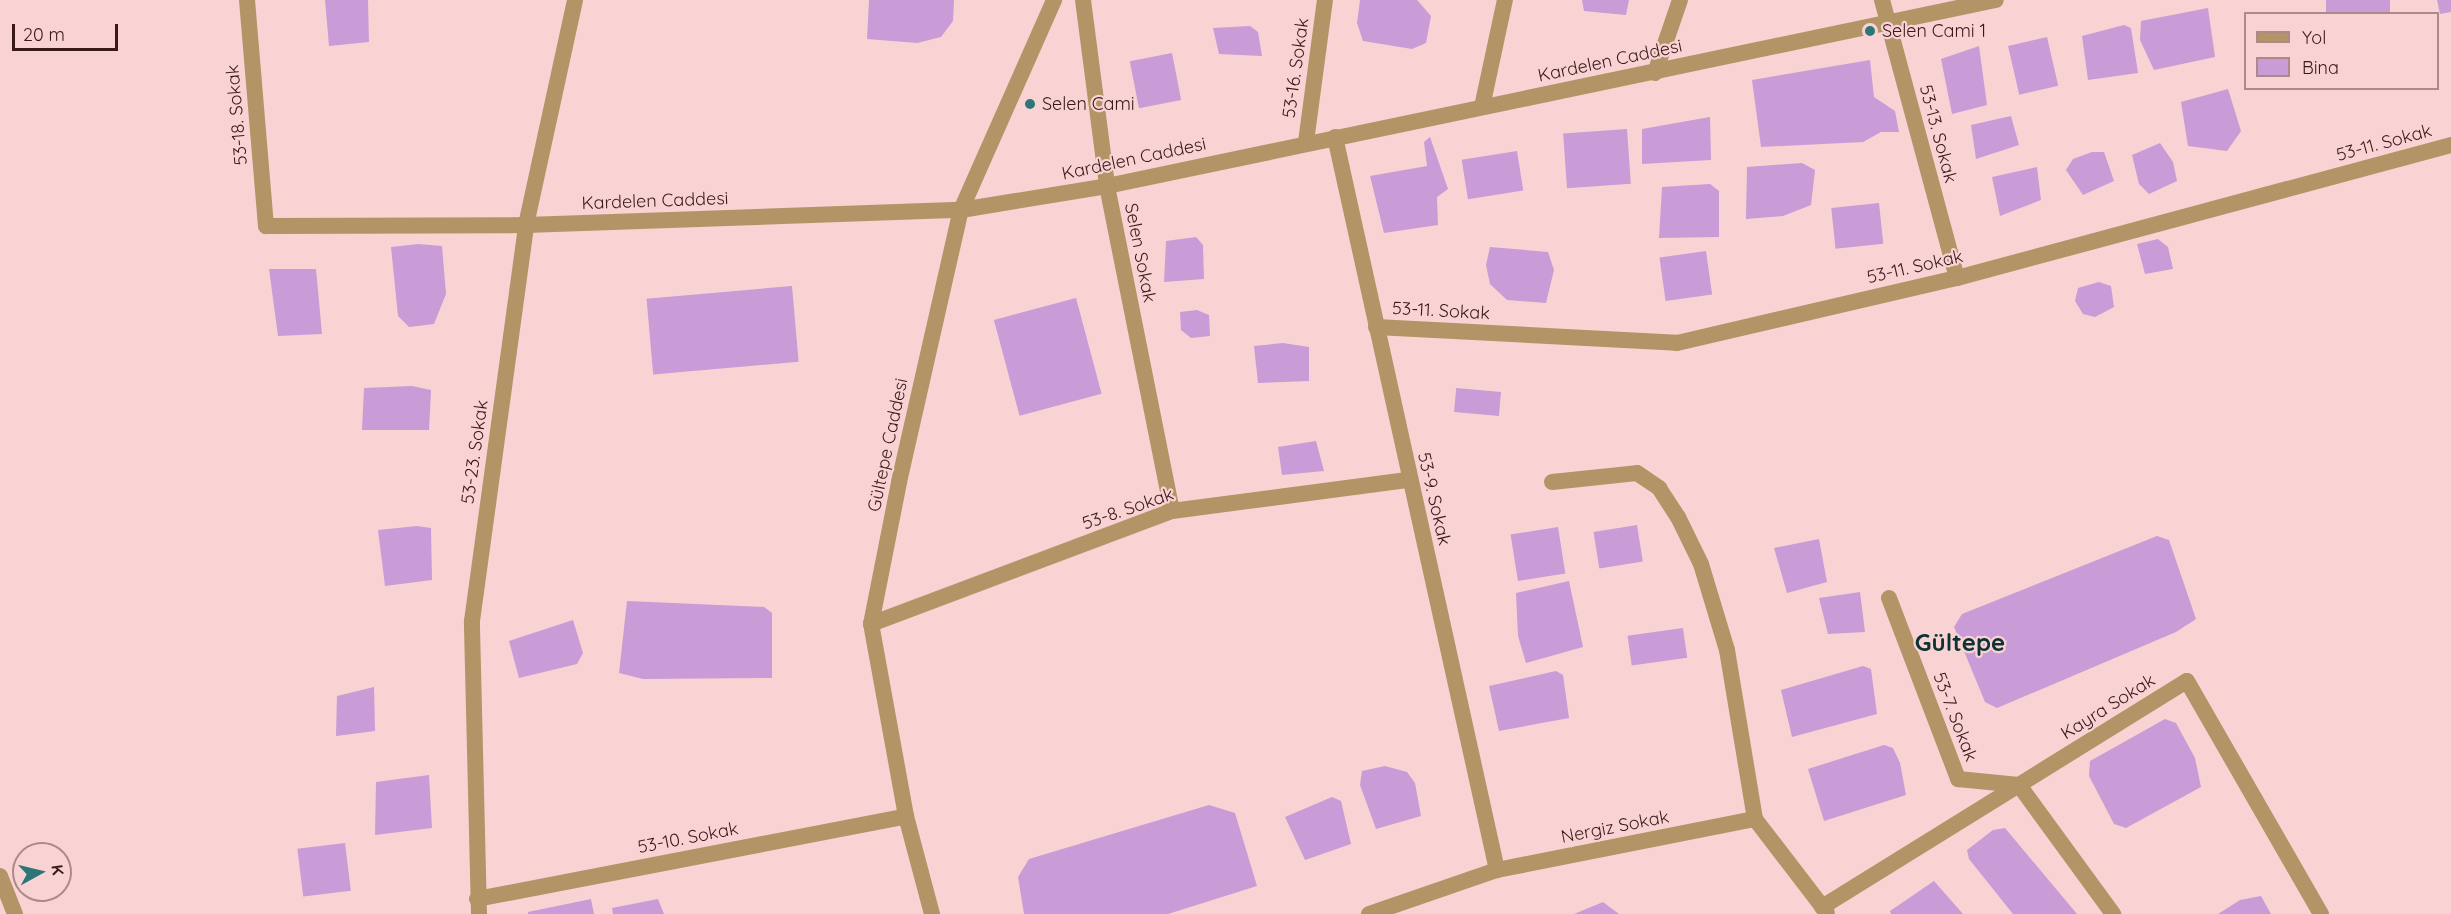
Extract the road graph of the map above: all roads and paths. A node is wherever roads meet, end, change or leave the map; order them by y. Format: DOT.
graph roads {
  1 [pos="247,0"];
  2 [pos="575,0"];
  3 [pos="1054,0"];
  4 [pos="1083,0"];
  5 [pos="1325,0"];
  6 [pos="1505,0"];
  7 [pos="1680,0"];
  8 [pos="1882,0"];
  9 [pos="1996,0"];
  10 [pos="1887,23"];
  11 [pos="1655,73"];
  12 [pos="1482,107"];
  13 [pos="1335,137"];
  14 [pos="1306,142"];
  15 [pos="2451,145"];
  16 [pos="1107,186"];
  17 [pos="961,210"];
  18 [pos="526,225"];
  19 [pos="266,226"];
  20 [pos="1957,278"];
  21 [pos="1376,327"];
  22 [pos="1409,480"];
  23 [pos="1552,482"];
  24 [pos="1172,511"];
  25 [pos="1889,598"];
  26 [pos="872,624"];
  27 [pos="2019,785"];
  28 [pos="906,816"];
  29 [pos="1755,819"];
  30 [pos="1497,870"];
  31 [pos="0,876"];
  32 [pos="478,906"];
  33 [pos="1825,910"];
  34 [pos="15,914"];
  35 [pos="933,914"];
  36 [pos="1369,914"];
  37 [pos="2113,914"];
  38 [pos="2322,914"];
  1 -- 19 [label="street, 53-18. Sokak"];
  2 -- 18 [label="street, 53-23. Sokak"];
  3 -- 17 [label="street, Gültepe Caddesi"];
  4 -- 16 [label="street, Selen Sokak"];
  5 -- 14 [label="street, 53-16. Sokak"];
  6 -- 12 [label="street"];
  7 -- 11 [label="street"];
  8 -- 10 [label="street, 53-13. Sokak"];
  9 -- 10 [label="street, Kardelen Caddesi"];
  10 -- 11 [label="street, Kardelen Caddesi"];
  10 -- 20 [label="street, 53-13. Sokak"];
  11 -- 12 [label="street, Kardelen Caddesi"];
  12 -- 13 [label="street, Kardelen Caddesi"];
  13 -- 14 [label="street, Kardelen Caddesi"];
  13 -- 21 [label="street, 53-9. Sokak"];
  14 -- 16 [label="street, Kardelen Caddesi"];
  15 -- 20 [label="street, 53-11. Sokak"];
  16 -- 17 [label="street, Kardelen Caddesi"];
  16 -- 24 [label="street, Selen Sokak"];
  17 -- 18 [label="street, Kardelen Caddesi"];
  17 -- 26 [label="street, Gültepe Caddesi"];
  18 -- 19 [label="street, Kardelen Caddesi"];
  18 -- 32 [label="street, 53-23. Sokak"];
  20 -- 21 [label="street, 53-11. Sokak"];
  21 -- 22 [label="street, 53-9. Sokak"];
  22 -- 24 [label="street, 53-8. Sokak"];
  22 -- 30 [label="street, 53-9. Sokak"];
  23 -- 29 [label="street"];
  24 -- 26 [label="street, 53-8. Sokak"];
  25 -- 27 [label="street, 53-7. Sokak"];
  26 -- 28 [label="street, Gültepe Caddesi"];
  27 -- 33 [label="street, Kayra Sokak"];
  27 -- 37 [label="street"];
  27 -- 38 [label="street, Kayra Sokak"];
  28 -- 32 [label="street, 53-10. Sokak"];
  28 -- 35 [label="street, Gültepe Caddesi"];
  29 -- 30 [label="street, Nergiz Sokak"];
  29 -- 33 [label="street"];
  30 -- 36 [label="street, Nergiz Sokak"];
  31 -- 34 [label="street"];
}
